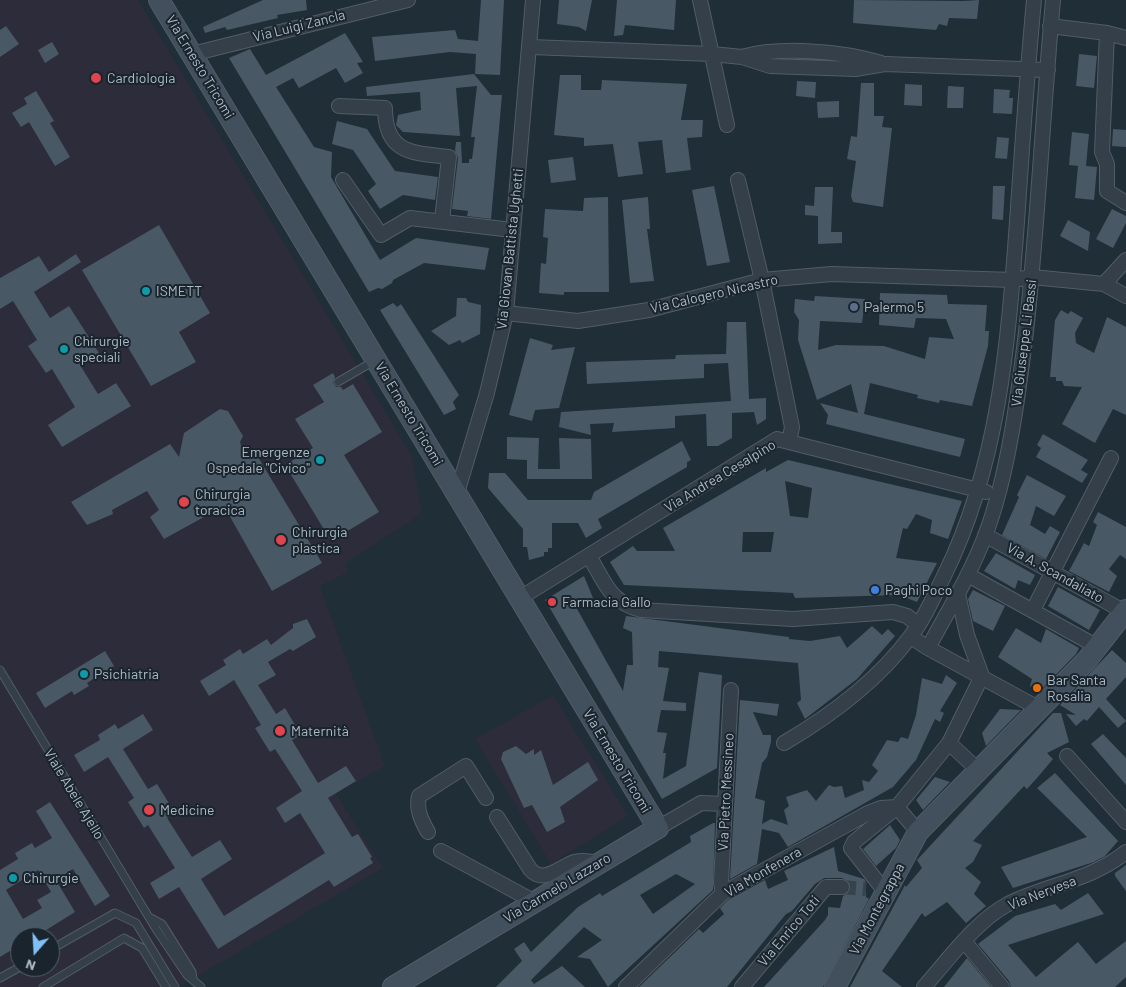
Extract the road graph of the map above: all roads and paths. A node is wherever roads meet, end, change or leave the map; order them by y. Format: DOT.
graph roads {
  1 [pos="159,0"];
  2 [pos="408,0"];
  3 [pos="533,0"];
  4 [pos="700,0"];
  5 [pos="1034,0"];
  6 [pos="1053,0"];
  7 [pos="1050,26"];
  8 [pos="1107,33"];
  9 [pos="1126,38"];
  10 [pos="530,47"];
  11 [pos="192,54"];
  12 [pos="712,54"];
  13 [pos="1028,68"];
  14 [pos="1048,70"];
  15 [pos="339,106"];
  16 [pos="727,124"];
  17 [pos="343,180"];
  18 [pos="738,180"];
  19 [pos="1126,203"];
  20 [pos="442,220"];
  21 [pos="512,230"];
  22 [pos="1126,260"];
  23 [pos="1032,277"];
  24 [pos="762,280"];
  25 [pos="1013,280"];
  26 [pos="1104,284"];
  27 [pos="1126,296"];
  28 [pos="506,313"];
  29 [pos="376,359"];
  30 [pos="338,382"];
  31 [pos="789,442"];
  32 [pos="1111,458"];
  33 [pos="979,490"];
  34 [pos="457,493"];
  35 [pos="997,495"];
  36 [pos="985,535"];
  37 [pos="589,556"];
  38 [pos="1054,571"];
  39 [pos="968,575"];
  40 [pos="958,594"];
  41 [pos="520,598"];
  42 [pos="1033,610"];
  43 [pos="1126,611"];
  44 [pos="914,631"];
  45 [pos="1096,646"];
  46 [pos="928,648"];
  47 [pos="0,670"];
  48 [pos="982,676"];
  49 [pos="732,690"];
  50 [pos="1038,708"];
  51 [pos="784,743"];
  52 [pos="950,743"];
  53 [pos="1068,756"];
  54 [pos="977,769"];
  55 [pos="486,798"];
  56 [pos="725,804"];
  57 [pos="897,807"];
  58 [pos="497,817"];
  59 [pos="1126,822"];
  60 [pos="658,828"];
  61 [pos="428,832"];
  62 [pos="918,832"];
  63 [pos="442,851"];
  64 [pos="1126,852"];
  65 [pos="599,864"];
  66 [pos="842,887"];
  67 [pos="866,889"];
  68 [pos="885,889"];
  69 [pos="723,894"];
  70 [pos="535,902"];
  71 [pos="142,932"];
  72 [pos="964,941"];
  73 [pos="135,942"];
  74 [pos="60,944"];
  75 [pos="406,984"];
  76 [pos="43,987"];
  77 [pos="166,987"];
  78 [pos="175,987"];
  79 [pos="201,987"];
  80 [pos="626,987"];
  81 [pos="742,987"];
  82 [pos="835,987"];
  83 [pos="924,987"];
  84 [pos="1002,987"];
  1 -- 11 [label="street, Via Ernesto Tricomi"];
  2 -- 11 [label="street, Via Luigi Zancla"];
  3 -- 10 [label="street, Via Giovan Battista Ughetti"];
  4 -- 12 [label="street"];
  5 -- 13 [label="street, Via Giuseppe Li Bassi"];
  6 -- 7 [label="street, Via Giuseppe Li Bassi"];
  7 -- 8 [label="street"];
  7 -- 14 [label="street, Via Giuseppe Li Bassi"];
  8 -- 9 [label="street"];
  8 -- 19 [label="street"];
  10 -- 12 [label="street"];
  10 -- 21 [label="street, Via Giovan Battista Ughetti"];
  11 -- 29 [label="street, Via Ernesto Tricomi"];
  12 -- 13 [label="street"];
  12 -- 16 [label="street"];
  13 -- 14 [label="street"];
  13 -- 25 [label="street, Via Giuseppe Li Bassi"];
  14 -- 23 [label="street, Via Giuseppe Li Bassi"];
  15 -- 20 [label="street"];
  17 -- 20 [label="street"];
  18 -- 24 [label="street"];
  20 -- 21 [label="street"];
  21 -- 28 [label="street, Via Giovan Battista Ughetti"];
  22 -- 26 [label="street"];
  23 -- 25 [label="street, Via Calogero Nicastro"];
  23 -- 26 [label="street, Via Calogero Nicastro"];
  23 -- 35 [label="street, Via Giuseppe Li Bassi"];
  24 -- 25 [label="street, Via Calogero Nicastro"];
  24 -- 28 [label="street, Via Calogero Nicastro"];
  24 -- 31 [label="street"];
  25 -- 33 [label="street, Via Giuseppe Li Bassi"];
  26 -- 27 [label="street"];
  28 -- 34 [label="street, Via Giovan Battista Ughetti"];
  29 -- 30 [label="lane"];
  29 -- 34 [label="street, Via Ernesto Tricomi"];
  31 -- 33 [label="street, Via Andrea Cesalpino"];
  31 -- 37 [label="street, Via Andrea Cesalpino"];
  32 -- 38 [label="street"];
  33 -- 35 [label="street, Via Andrea Cesalpino"];
  33 -- 44 [label="street, Via Giuseppe Li Bassi"];
  34 -- 41 [label="street, Via Ernesto Tricomi"];
  35 -- 36 [label="street, Via Giuseppe Li Bassi"];
  36 -- 38 [label="street, Via A. Scandaliato"];
  36 -- 39 [label="street, Via Giuseppe Li Bassi"];
  37 -- 41 [label="street, Via Andrea Cesalpino"];
  37 -- 44 [label="street"];
  38 -- 42 [label="street"];
  38 -- 43 [label="street, Via A. Scandaliato"];
  39 -- 40 [label="street, Via Giuseppe Li Bassi"];
  39 -- 42 [label="street"];
  40 -- 46 [label="street, Via Giuseppe Li Bassi"];
  40 -- 48 [label="street"];
  41 -- 60 [label="street, Via Ernesto Tricomi"];
  42 -- 45 [label="street"];
  43 -- 45 [label="street, Via Montegrappa"];
  44 -- 46 [label="street"];
  44 -- 51 [label="street, Via Giuseppe Li Bassi"];
  45 -- 50 [label="street, Via Montegrappa"];
  46 -- 48 [label="street"];
  47 -- 79 [label="lane, Viale Abele Ajello"];
  48 -- 50 [label="street"];
  48 -- 52 [label="street"];
  49 -- 56 [label="street, Via Pietro Messineo"];
  50 -- 54 [label="street, Via Montegrappa"];
  52 -- 54 [label="street"];
  52 -- 57 [label="street"];
  53 -- 59 [label="street"];
  54 -- 62 [label="street, Via Montegrappa"];
  55 -- 61 [label="street"];
  56 -- 60 [label="street, Via Carmelo Lazzaro"];
  56 -- 69 [label="street, Via Pietro Messineo"];
  57 -- 62 [label="street"];
  57 -- 68 [label="street"];
  57 -- 69 [label="street, Via Monfenera"];
  58 -- 65 [label="street"];
  60 -- 65 [label="street, Via Carmelo Lazzaro"];
  62 -- 68 [label="street, Via Montegrappa"];
  63 -- 70 [label="street"];
  64 -- 72 [label="street, Via Nervesa"];
  65 -- 70 [label="street, Via Carmelo Lazzaro"];
  66 -- 81 [label="street, Via Enrico Toti"];
  67 -- 68 [label="street"];
  68 -- 82 [label="street, Via Montegrappa"];
  69 -- 80 [label="street, Via Monfenera"];
  70 -- 75 [label="street, Via Carmelo Lazzaro"];
  71 -- 73 [label="lane"];
  71 -- 74 [label="lane"];
  71 -- 78 [label="lane"];
  72 -- 83 [label="street, Via Nervesa"];
  72 -- 84 [label="street"];
  73 -- 76 [label="lane"];
  73 -- 77 [label="lane"];
}
